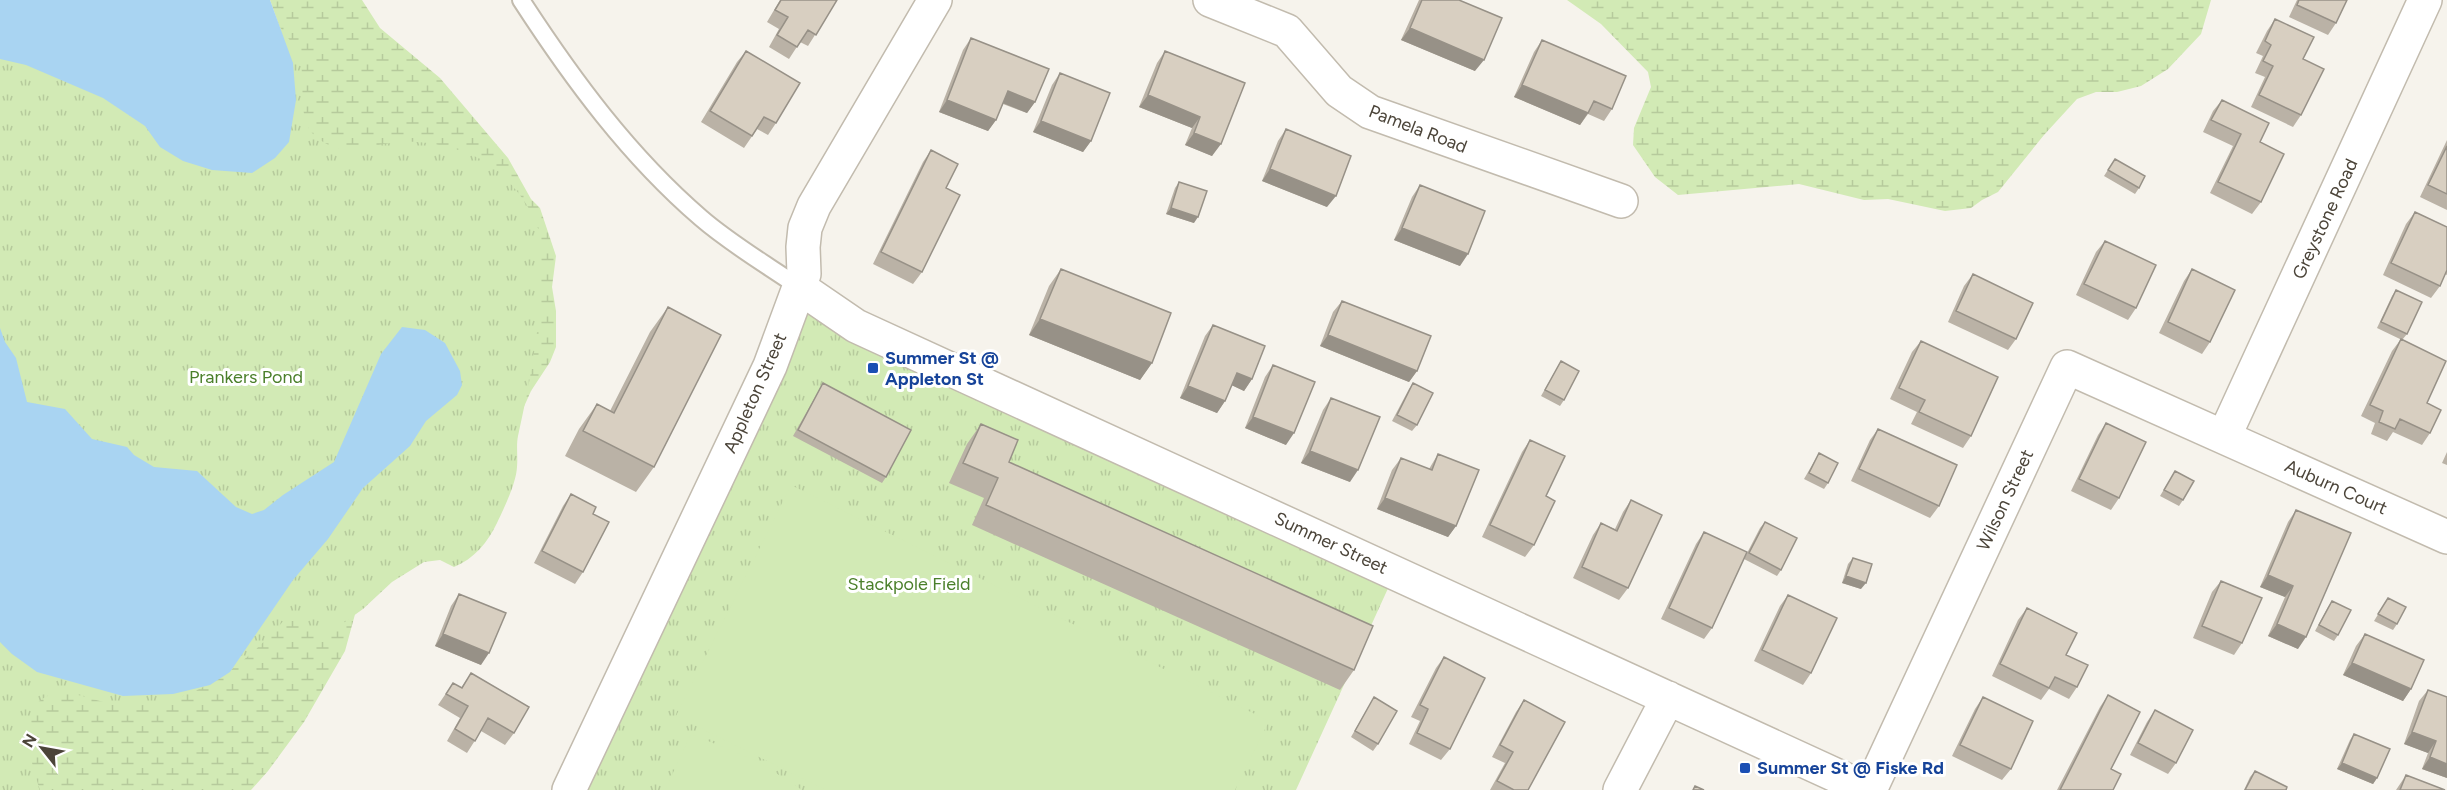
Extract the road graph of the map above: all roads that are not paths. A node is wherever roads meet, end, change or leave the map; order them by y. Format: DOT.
graph roads {
  1 [pos="521,0"];
  2 [pos="935,0"];
  3 [pos="1210,0"];
  4 [pos="2426,0"];
  5 [pos="1621,201"];
  6 [pos="799,287"];
  7 [pos="2224,437"];
  8 [pos="2447,537"];
  9 [pos="1668,698"];
  10 [pos="569,790"];
  11 [pos="1620,790"];
  12 [pos="1869,790"];
  1 -- 6 [label="lane"];
  2 -- 6 [label="street, Appleton Street"];
  3 -- 5 [label="street, Pamela Road"];
  4 -- 7 [label="street, Greystone Road"];
  6 -- 9 [label="street, Summer Street"];
  6 -- 10 [label="street, Appleton Street"];
  7 -- 8 [label="street, Auburn Court"];
  7 -- 12 [label="street, Wilson Street"];
  9 -- 11 [label="street"];
  9 -- 12 [label="street, Summer Street"];
}
